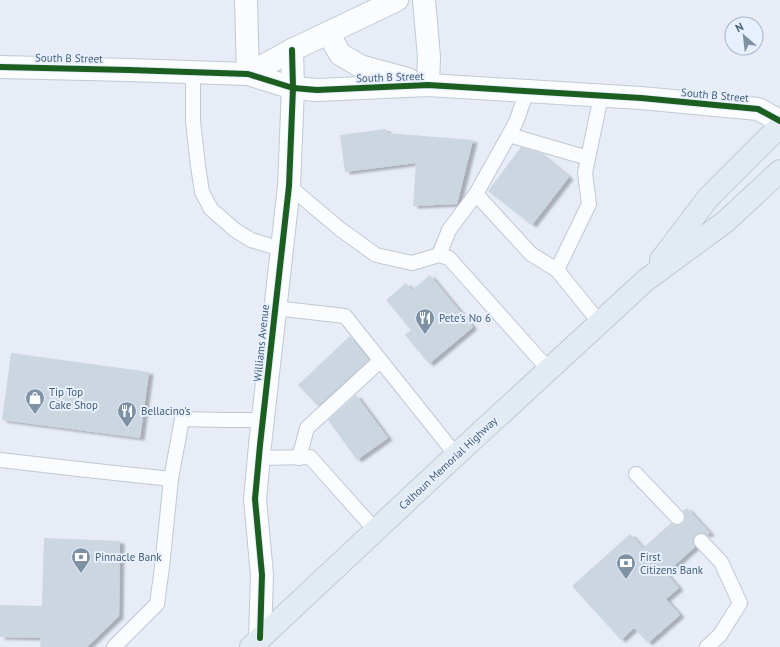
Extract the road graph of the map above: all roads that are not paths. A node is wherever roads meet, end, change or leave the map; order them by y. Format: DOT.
graph roads {
  1 [pos="246,0"];
  2 [pos="397,0"];
  3 [pos="424,0"];
  4 [pos="328,33"];
  5 [pos="292,50"];
  6 [pos="0,67"];
  7 [pos="193,72"];
  8 [pos="248,74"];
  9 [pos="428,85"];
  10 [pos="292,88"];
  11 [pos="527,91"];
  12 [pos="601,96"];
  13 [pos="780,121"];
  14 [pos="780,126"];
  15 [pos="509,135"];
  16 [pos="588,158"];
  17 [pos="780,171"];
  18 [pos="289,186"];
  19 [pos="476,194"];
  20 [pos="281,249"];
  21 [pos="439,255"];
  22 [pos="557,270"];
  23 [pos="646,280"];
  24 [pos="275,308"];
  25 [pos="600,323"];
  26 [pos="380,361"];
  27 [pos="549,370"];
  28 [pos="262,420"];
  29 [pos="456,455"];
  30 [pos="258,458"];
  31 [pos="299,458"];
  32 [pos="0,460"];
  33 [pos="636,474"];
  34 [pos="171,479"];
  35 [pos="677,517"];
  36 [pos="376,531"];
  37 [pos="701,541"];
  38 [pos="257,644"];
  39 [pos="114,647"];
  40 [pos="707,647"];
  1 -- 8 [label="street"];
  2 -- 4 [label="street"];
  3 -- 9 [label="street"];
  4 -- 5 [label="street"];
  4 -- 9 [label="street, South B Street"];
  5 -- 8 [label="street"];
  5 -- 10 [label="street, Williams Avenue"];
  6 -- 7 [label="street, South B Street"];
  7 -- 8 [label="street, South B Street"];
  7 -- 20 [label="lane"];
  8 -- 10 [label="street, South B Street"];
  9 -- 10 [label="street, South B Street"];
  9 -- 11 [label="street, South B Street"];
  10 -- 18 [label="street, Williams Avenue"];
  11 -- 12 [label="street, South B Street"];
  11 -- 15 [label="lane"];
  12 -- 13 [label="street, South B Street"];
  12 -- 16 [label="lane"];
  14 -- 23 [label="highway, Calhoun Memorial Highway"];
  15 -- 16 [label="lane"];
  15 -- 19 [label="lane"];
  16 -- 22 [label="lane"];
  17 -- 23 [label="highway, Calhoun Memorial Highway"];
  18 -- 20 [label="street, Williams Avenue"];
  18 -- 21 [label="lane"];
  19 -- 21 [label="lane"];
  19 -- 22 [label="lane"];
  20 -- 24 [label="street, Williams Avenue"];
  21 -- 27 [label="lane"];
  22 -- 25 [label="lane"];
  23 -- 25 [label="highway, Calhoun Memorial Highway"];
  24 -- 26 [label="lane"];
  24 -- 28 [label="street, Williams Avenue"];
  25 -- 27 [label="highway, Calhoun Memorial Highway"];
  26 -- 29 [label="lane"];
  26 -- 31 [label="lane"];
  27 -- 29 [label="highway, Calhoun Memorial Highway"];
  28 -- 30 [label="street, Williams Avenue"];
  28 -- 34 [label="lane"];
  29 -- 36 [label="highway, Calhoun Memorial Highway"];
  30 -- 31 [label="lane"];
  30 -- 38 [label="street, Williams Avenue"];
  31 -- 36 [label="lane"];
  32 -- 34 [label="lane"];
  33 -- 35 [label="lane"];
  34 -- 39 [label="lane"];
  36 -- 38 [label="highway, Calhoun Memorial Highway"];
  37 -- 40 [label="lane"];
}
